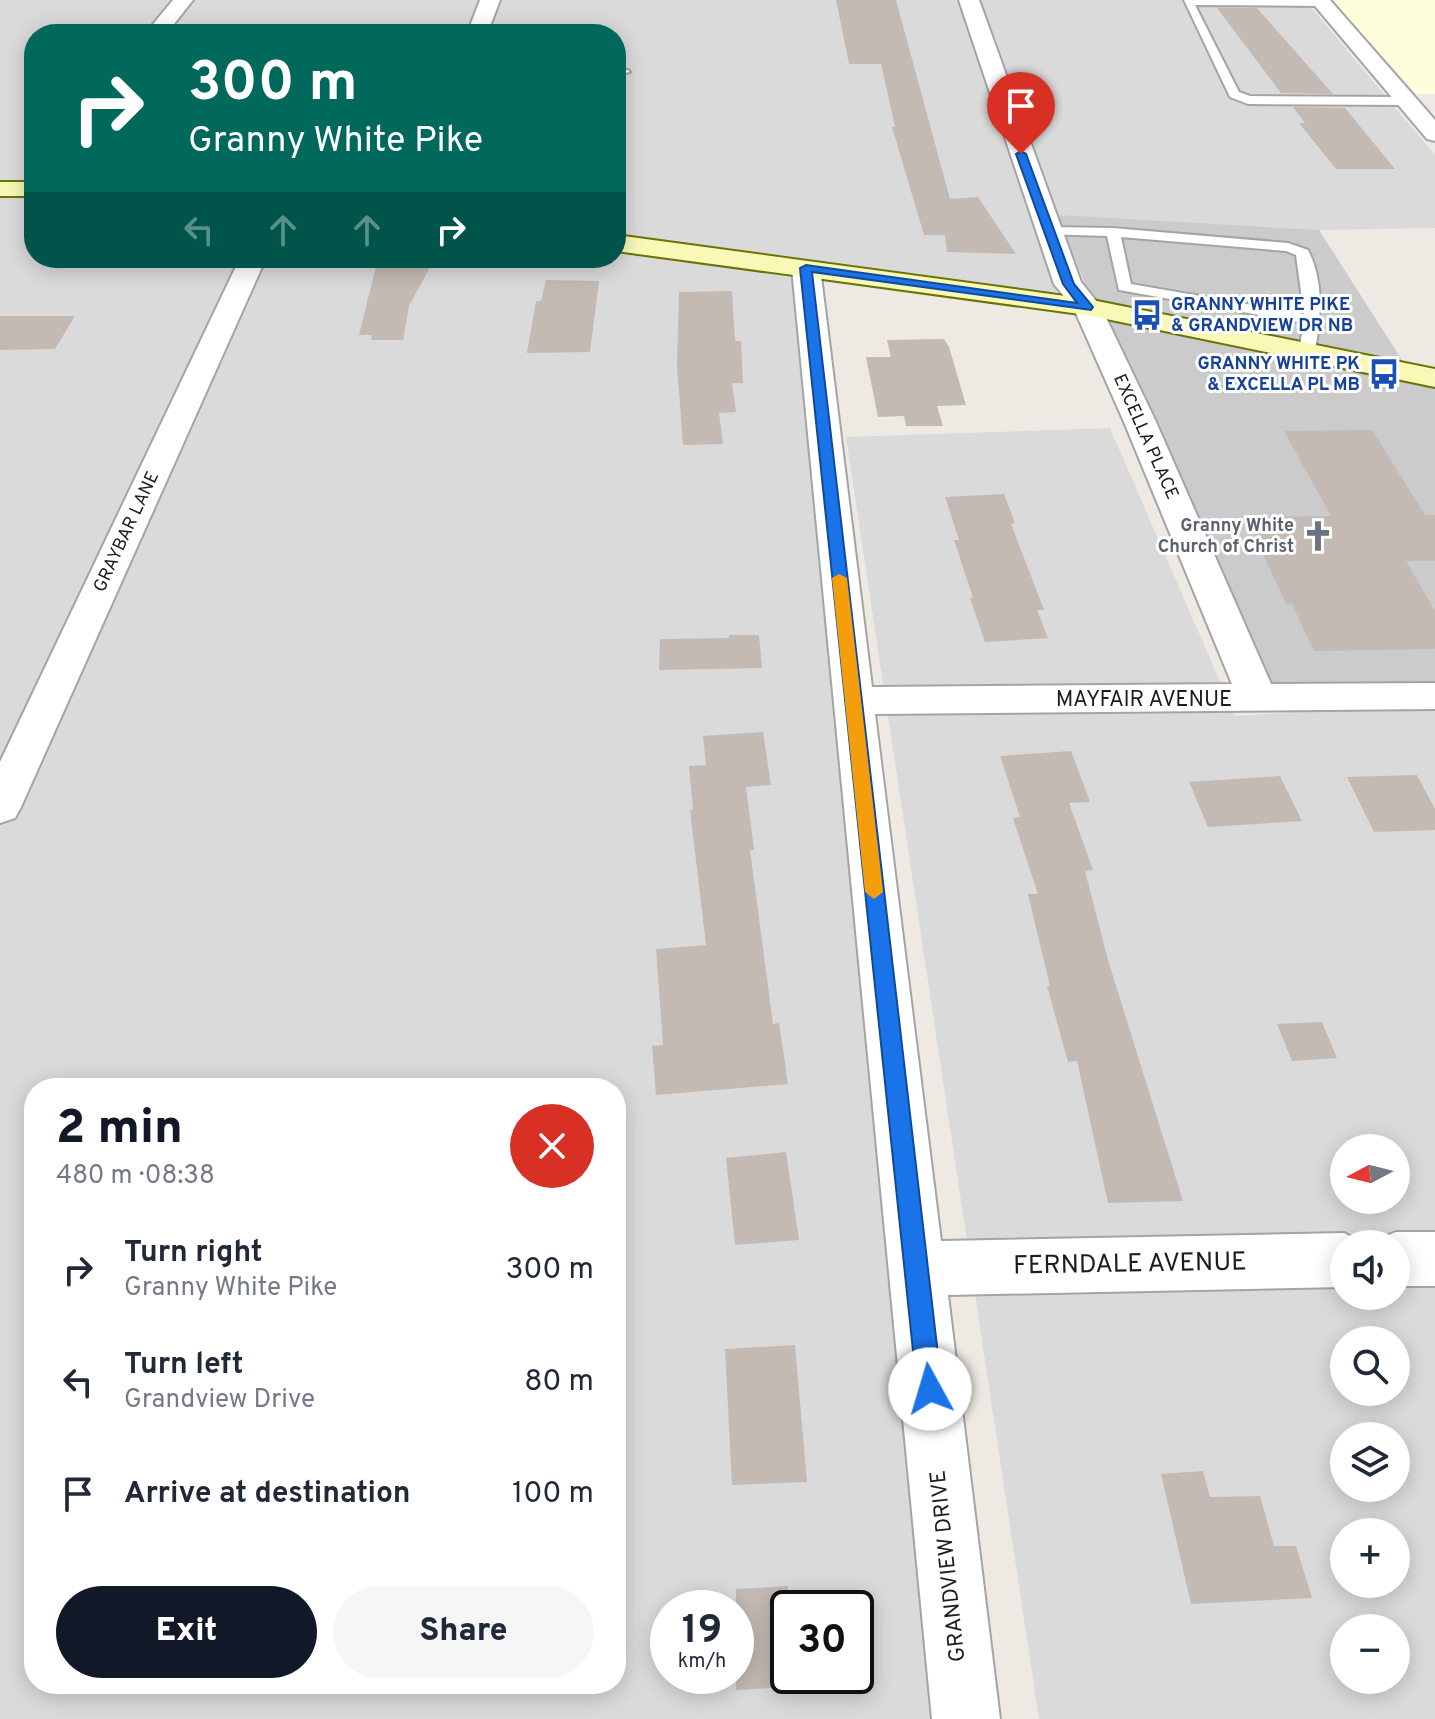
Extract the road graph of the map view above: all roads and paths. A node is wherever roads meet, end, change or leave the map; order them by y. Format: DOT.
graph roads {
  1 [pos="183,0"];
  2 [pos="490,0"];
  3 [pos="969,0"];
  4 [pos="1321,2"];
  5 [pos="163,24"];
  6 [pos="481,24"];
  7 [pos="1406,101"];
  8 [pos="1435,101"];
  9 [pos="1435,134"];
  10 [pos="0,189"];
  11 [pos="24,189"];
  12 [pos="1049,231"];
  13 [pos="1113,232"];
  14 [pos="626,244"];
  15 [pos="248,268"];
  16 [pos="806,268"];
  17 [pos="1087,307"];
  18 [pos="1314,320"];
  19 [pos="1307,350"];
  20 [pos="1435,378"];
  21 [pos="1435,696"];
  22 [pos="1258,699"];
  23 [pos="852,701"];
  24 [pos="0,807"];
  25 [pos="1410,1259"];
  26 [pos="1435,1259"];
  27 [pos="1330,1260"];
  28 [pos="916,1269"];
  29 [pos="966,1719"];
  1 -- 5 [label="street"];
  2 -- 6 [label="street"];
  3 -- 12 [label="street"];
  4 -- 7 [label="street"];
  4 -- 7 [label="lane"];
  7 -- 8 [label="street"];
  7 -- 9 [label="street"];
  10 -- 11 [label="main road"];
  12 -- 13 [label="lane"];
  12 -- 17 [label="street"];
  13 -- 18 [label="lane"];
  13 -- 18 [label="lane"];
  14 -- 16 [label="main road"];
  15 -- 24 [label="street, GRAYBAR LANE"];
  16 -- 17 [label="main road"];
  16 -- 23 [label="street, GRANDVIEW DRIVE"];
  17 -- 19 [label="main road"];
  17 -- 22 [label="street, EXCELLA PLACE"];
  18 -- 19 [label="lane"];
  19 -- 20 [label="main road"];
  21 -- 22 [label="street, MAYFAIR AVENUE"];
  22 -- 23 [label="street, MAYFAIR AVENUE"];
  23 -- 28 [label="street, GRANDVIEW DRIVE"];
  25 -- 26 [label="street"];
  27 -- 28 [label="street, FERNDALE AVENUE"];
  28 -- 29 [label="street, GRANDVIEW DRIVE"];
}
